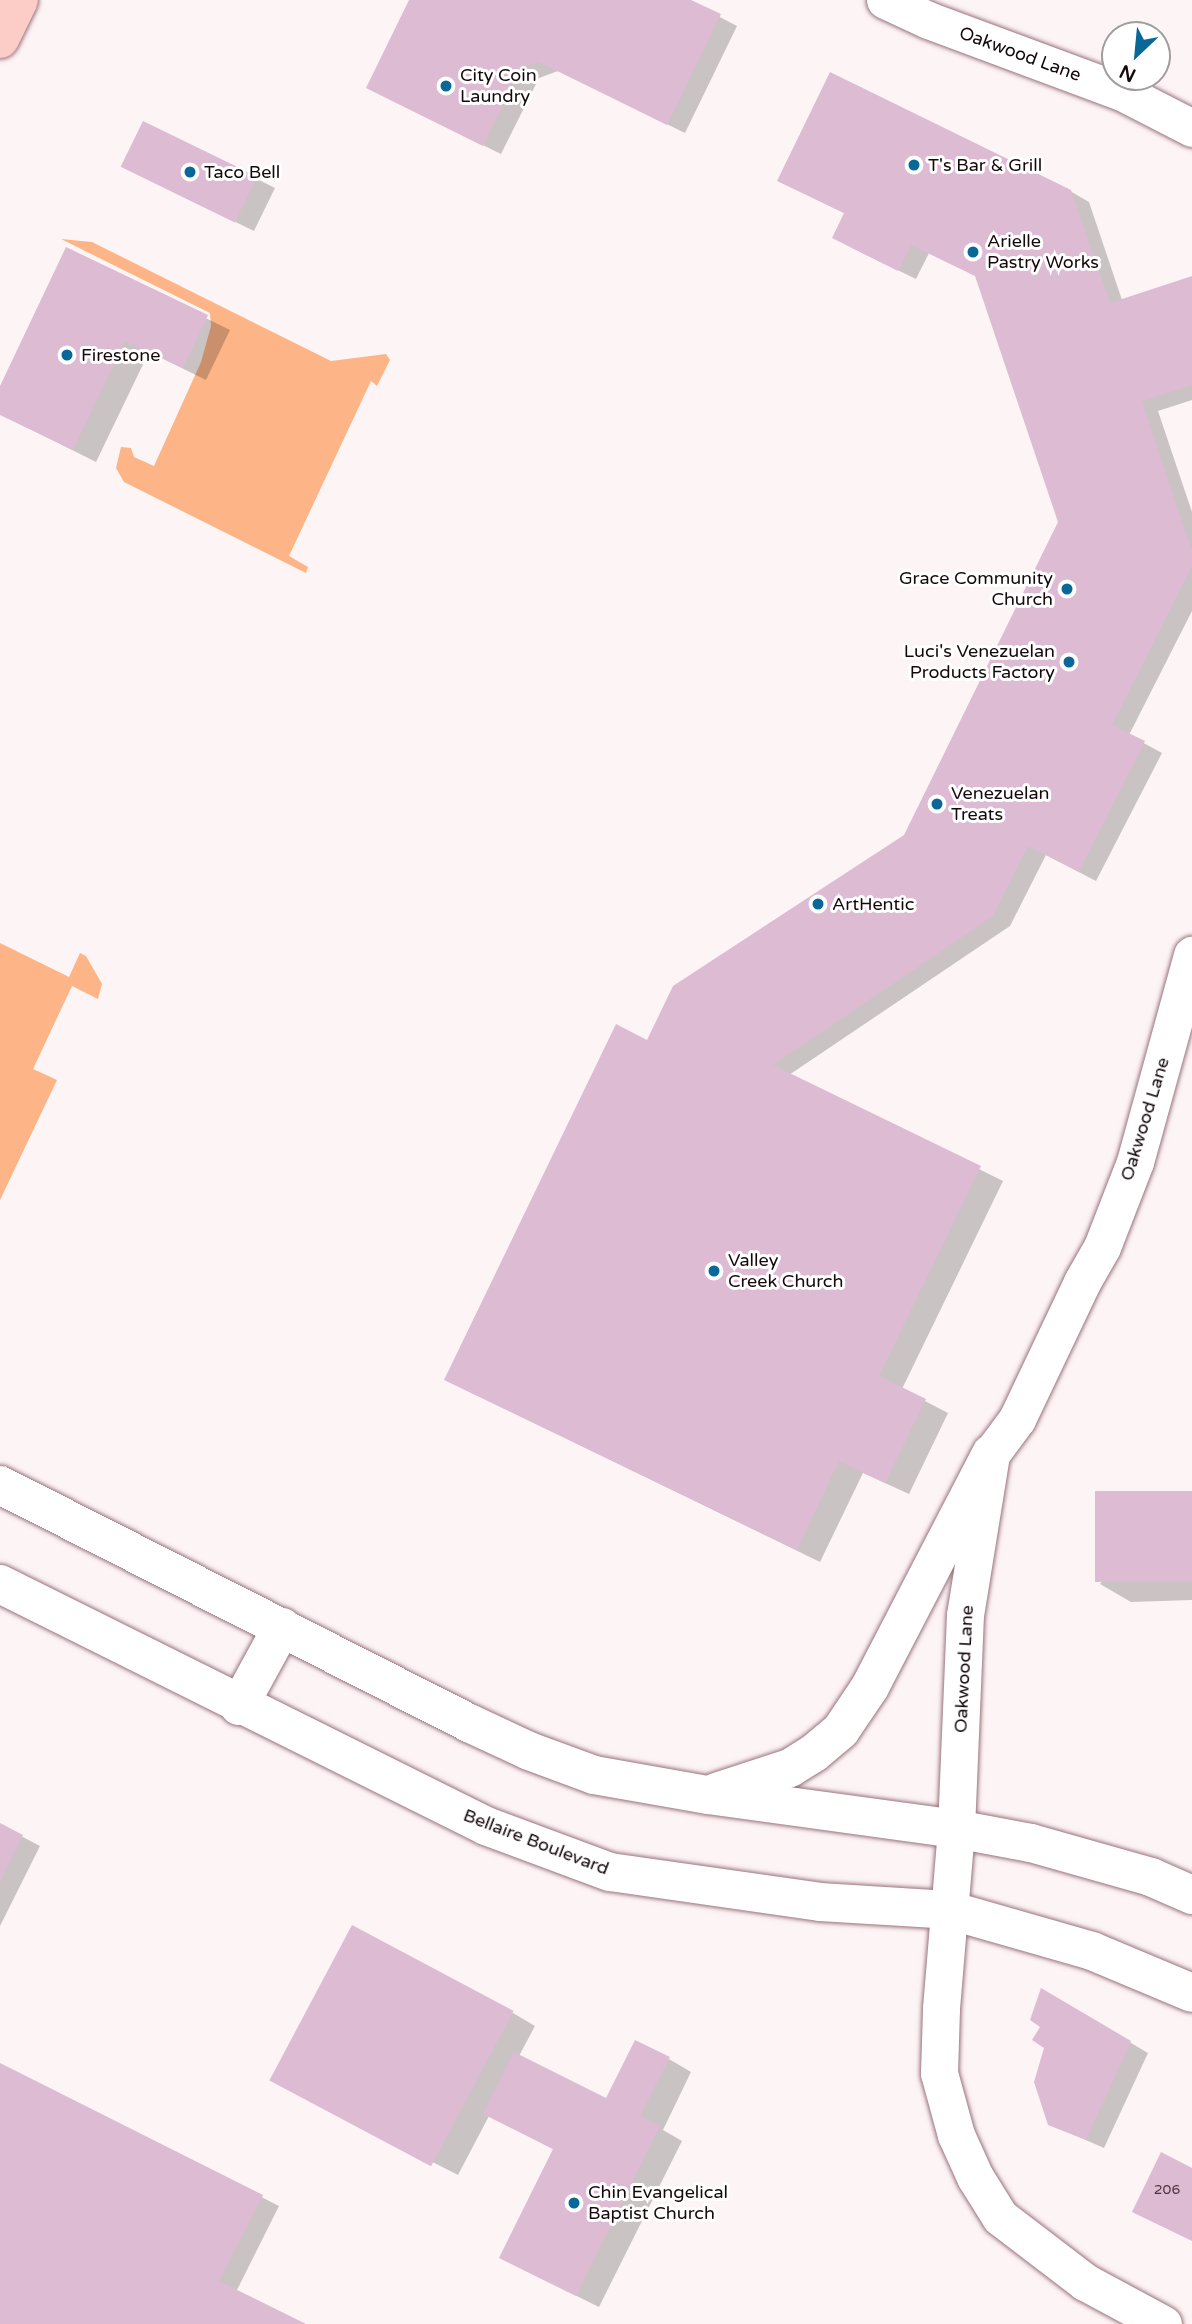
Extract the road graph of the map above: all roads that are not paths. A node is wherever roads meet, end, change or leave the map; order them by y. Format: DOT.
graph roads {
  1 [pos="19,0"];
  2 [pos="885,0"];
  3 [pos="0,39"];
  4 [pos="1192,128"];
  5 [pos="1192,955"];
  6 [pos="991,1454"];
  7 [pos="0,1485"];
  8 [pos="0,1584"];
  9 [pos="282,1627"];
  10 [pos="239,1706"];
  11 [pos="708,1795"];
  12 [pos="956,1829"];
  13 [pos="1192,1895"];
  14 [pos="949,1910"];
  15 [pos="1192,1993"];
  16 [pos="1163,2324"];
  1 -- 3 [label="main road"];
  2 -- 4 [label="street, Oakwood Lane"];
  5 -- 6 [label="street, Oakwood Lane"];
  6 -- 11 [label="main road"];
  6 -- 12 [label="street, Oakwood Lane"];
  7 -- 9 [label="main road"];
  8 -- 10 [label="main road, Bellaire Boulevard"];
  9 -- 10 [label="main road"];
  9 -- 11 [label="main road"];
  10 -- 14 [label="main road, Bellaire Boulevard"];
  11 -- 12 [label="main road"];
  12 -- 13 [label="main road"];
  12 -- 14 [label="street, Oakwood Lane"];
  14 -- 15 [label="main road, Bellaire Boulevard"];
  14 -- 16 [label="street, Oakwood Lane"];
}
